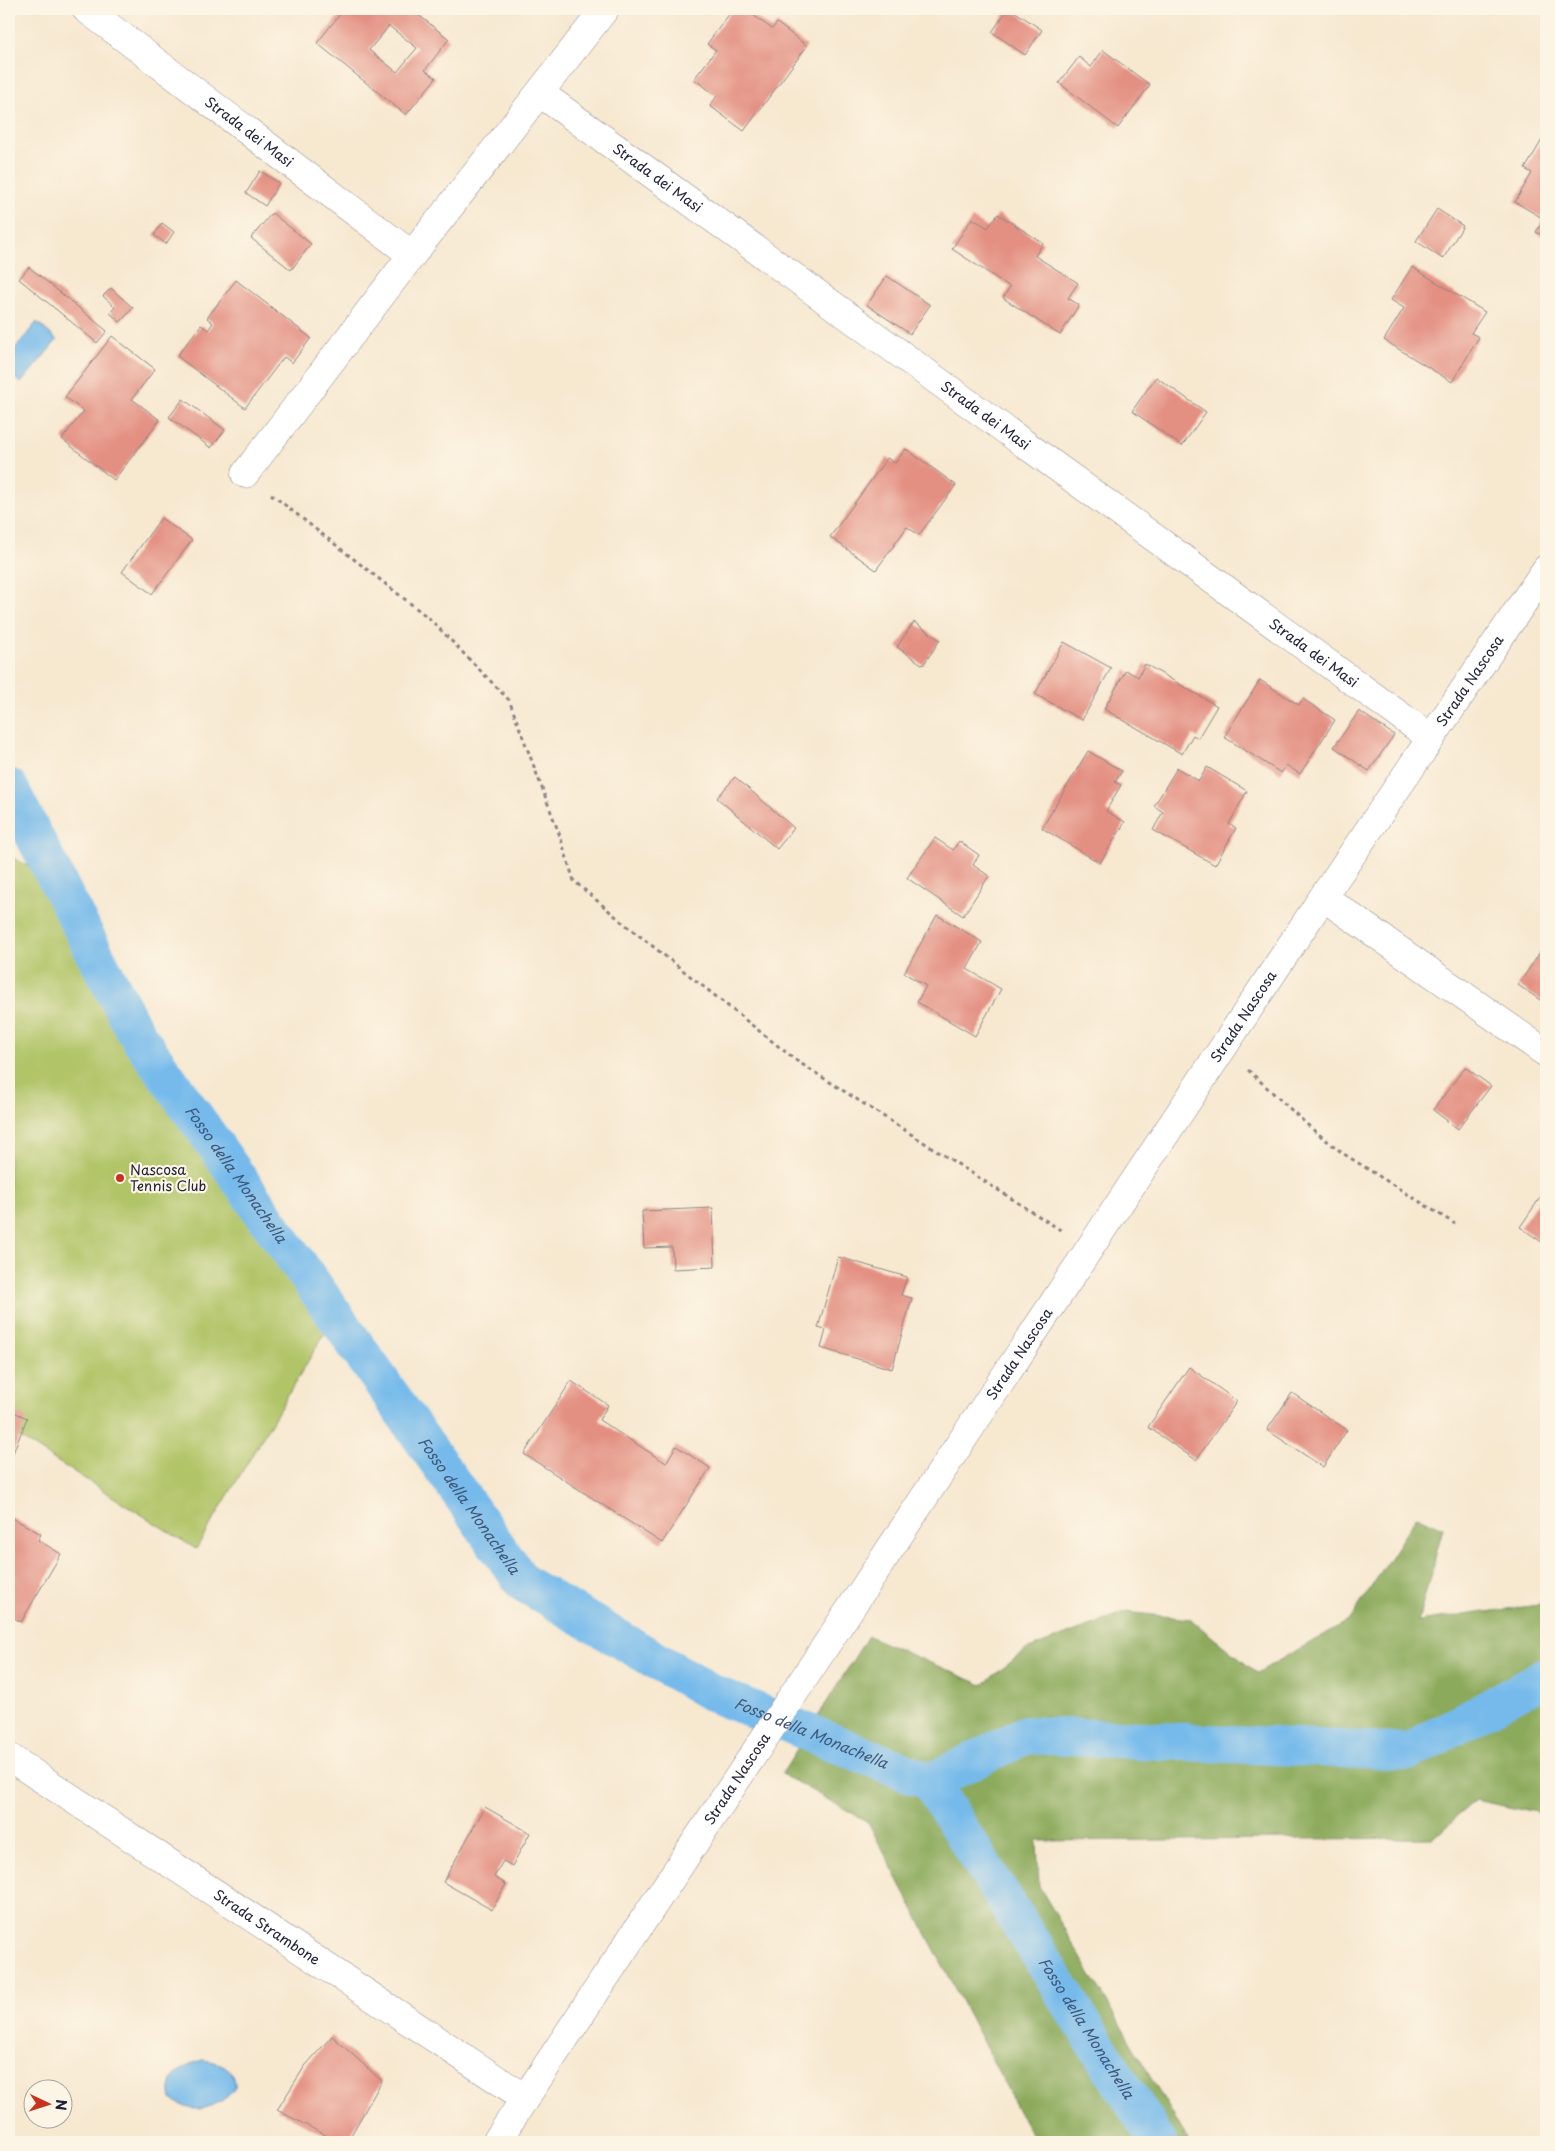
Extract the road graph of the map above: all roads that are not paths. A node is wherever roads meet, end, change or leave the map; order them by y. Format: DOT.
graph roads {
  1 [pos="86,9"];
  2 [pos="605,9"];
  3 [pos="540,93"];
  4 [pos="412,255"];
  5 [pos="245,474"];
  6 [pos="1546,568"];
  7 [pos="1431,738"];
  8 [pos="1323,897"];
  9 [pos="1546,1053"];
  10 [pos="9,1757"];
  11 [pos="525,2098"];
  12 [pos="496,2142"];
  1 -- 4 [label="street, Strada dei Masi"];
  2 -- 3 [label="street"];
  3 -- 4 [label="street"];
  3 -- 7 [label="street, Strada dei Masi"];
  4 -- 5 [label="street"];
  6 -- 7 [label="street, Strada Nascosa"];
  7 -- 8 [label="street, Strada Nascosa"];
  8 -- 9 [label="street"];
  8 -- 11 [label="street, Strada Nascosa"];
  10 -- 11 [label="street, Strada Strambone"];
  11 -- 12 [label="street, Strada Nascosa"];
}
